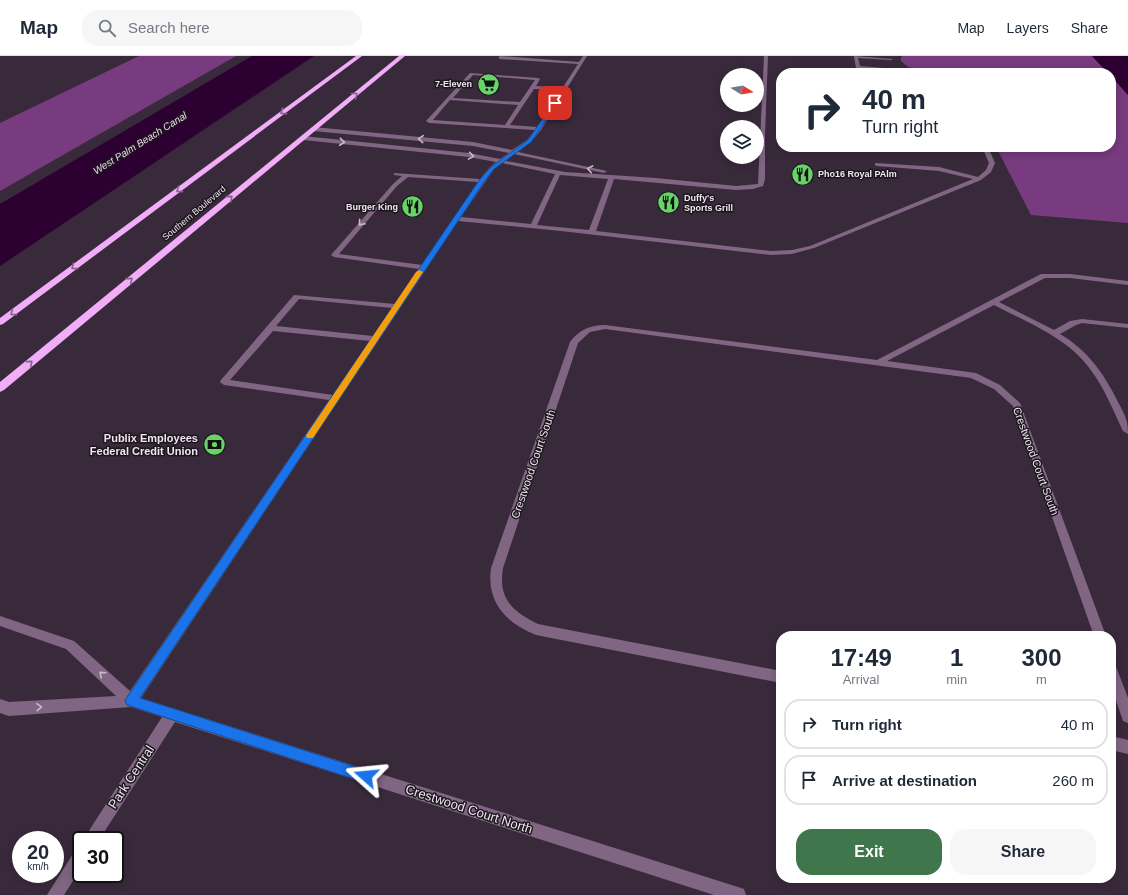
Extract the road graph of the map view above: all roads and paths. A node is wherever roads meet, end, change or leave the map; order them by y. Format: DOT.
graph roads {
  1 [pos="359,56"];
  2 [pos="402,56"];
  3 [pos="502,56"];
  4 [pos="766,56"];
  5 [pos="891,57"];
  6 [pos="583,60"];
  7 [pos="874,68"];
  8 [pos="900,68"];
  9 [pos="533,87"];
  10 [pos="564,89"];
  11 [pos="450,98"];
  12 [pos="522,104"];
  13 [pos="507,126"];
  14 [pos="313,129"];
  15 [pos="539,129"];
  16 [pos="303,138"];
  17 [pos="514,152"];
  18 [pos="987,152"];
  19 [pos="501,162"];
  20 [pos="877,164"];
  21 [pos="558,173"];
  22 [pos="396,174"];
  23 [pos="407,174"];
  24 [pos="612,177"];
  25 [pos="979,179"];
  26 [pos="656,180"];
  27 [pos="482,181"];
  28 [pos="456,219"];
  29 [pos="533,226"];
  30 [pos="592,232"];
  31 [pos="423,267"];
  32 [pos="1128,283"];
  33 [pos="993,302"];
  34 [pos="396,306"];
  35 [pos="0,322"];
  36 [pos="1128,326"];
  37 [pos="271,328"];
  38 [pos="1053,334"];
  39 [pos="374,339"];
  40 [pos="877,363"];
  41 [pos="0,388"];
  42 [pos="335,398"];
  43 [pos="1128,431"];
  44 [pos="0,621"];
  45 [pos="1098,631"];
  46 [pos="776,676"];
  47 [pos="1116,682"];
  48 [pos="131,701"];
  49 [pos="0,706"];
  50 [pos="172,714"];
  51 [pos="1128,716"];
  52 [pos="1116,745"];
  53 [pos="1128,747"];
  54 [pos="96,831"];
  55 [pos="72,868"];
  56 [pos="55,895"];
  57 [pos="738,895"];
  1 -- 35 [label="highway, one-way"];
  14 -- 2 [label="highway, Southern Boulevard, one-way"];
  3 -- 6 [label="street"];
  4 -- 26 [label="street"];
  5 -- 7 [label="street"];
  5 -- 8 [label="street"];
  6 -- 10 [label="street"];
  9 -- 10 [label="street"];
  9 -- 11 [label="street"];
  9 -- 12 [label="street"];
  10 -- 15 [label="street"];
  11 -- 12 [label="street"];
  11 -- 13 [label="street"];
  12 -- 13 [label="street"];
  13 -- 15 [label="street"];
  14 -- 16 [label="highway, Southern Boulevard"];
  17 -- 14 [label="street, one-way"];
  15 -- 17 [label="street"];
  16 -- 19 [label="street, one-way"];
  41 -- 16 [label="highway, Southern Boulevard, one-way"];
  17 -- 19 [label="street"];
  26 -- 17 [label="street, one-way"];
  18 -- 25 [label="street"];
  19 -- 21 [label="street"];
  19 -- 27 [label="street"];
  20 -- 25 [label="street"];
  21 -- 24 [label="street"];
  21 -- 29 [label="street"];
  22 -- 23 [label="street"];
  23 -- 27 [label="street"];
  23 -- 31 [label="street, one-way"];
  24 -- 26 [label="street"];
  24 -- 30 [label="street"];
  25 -- 30 [label="street"];
  27 -- 28 [label="street"];
  28 -- 29 [label="street"];
  28 -- 31 [label="street"];
  29 -- 30 [label="street"];
  31 -- 34 [label="street"];
  32 -- 33 [label="street"];
  33 -- 38 [label="street"];
  33 -- 40 [label="street"];
  34 -- 37 [label="street"];
  34 -- 39 [label="street"];
  36 -- 38 [label="street"];
  37 -- 39 [label="street"];
  37 -- 42 [label="street"];
  38 -- 43 [label="street"];
  39 -- 42 [label="street"];
  40 -- 45 [label="street, Crestwood Court South"];
  40 -- 46 [label="street, Crestwood Court South"];
  42 -- 48 [label="street"];
  48 -- 44 [label="street, Crestwood Court North, one-way"];
  47 -- 51 [label="street"];
  49 -- 48 [label="street, Crestwood Court North, one-way"];
  48 -- 50 [label="street, Crestwood Court North"];
  50 -- 54 [label="street, Park Central"];
  50 -- 57 [label="street, Crestwood Court North"];
  52 -- 53 [label="street"];
  55 -- 56 [label="street"];
}
